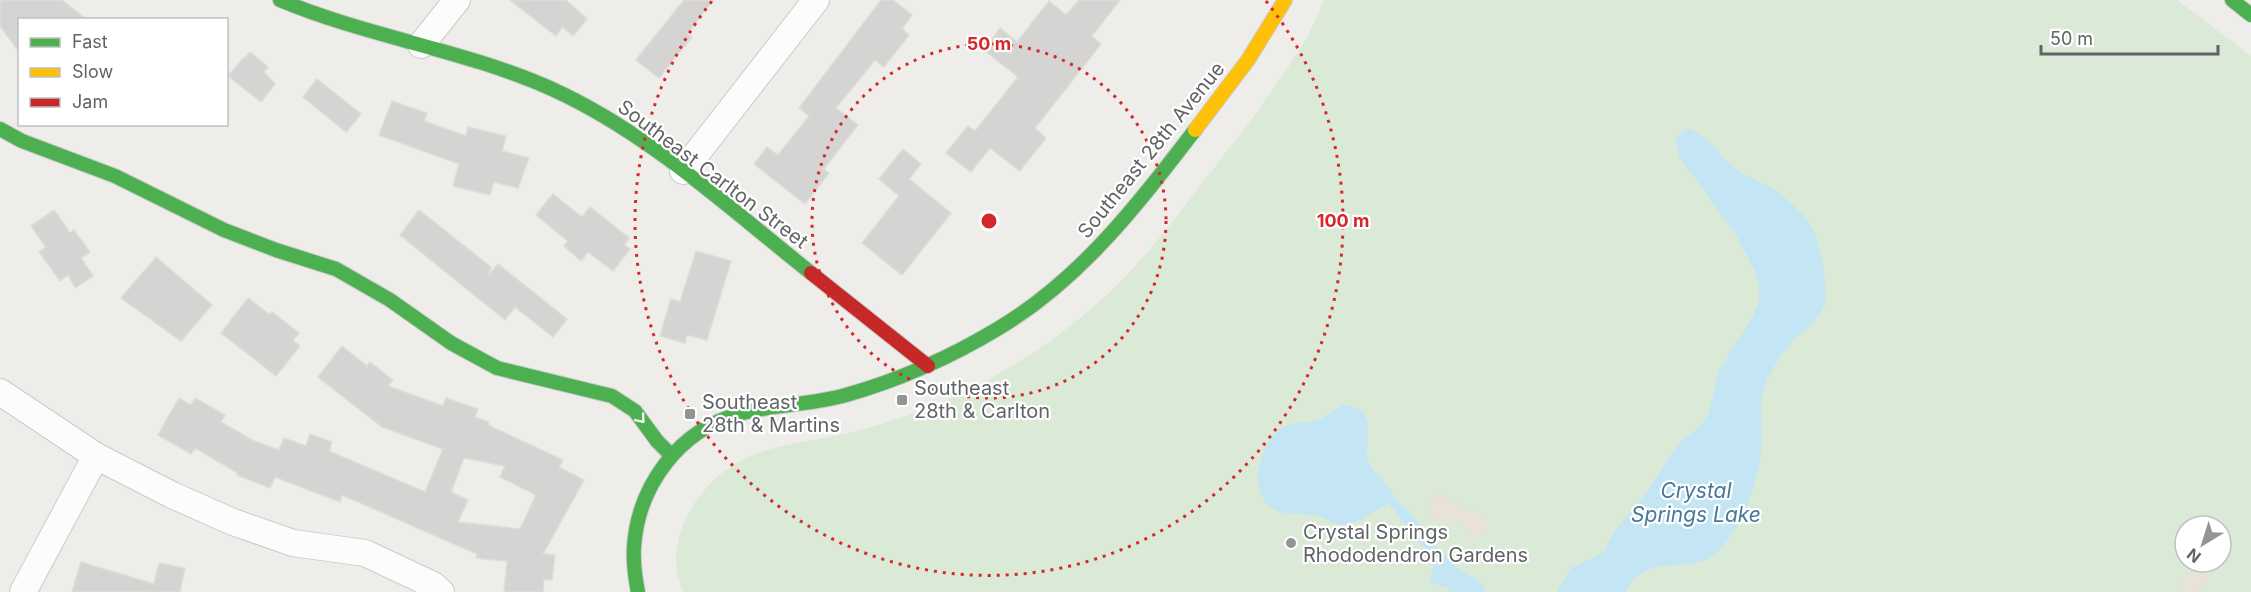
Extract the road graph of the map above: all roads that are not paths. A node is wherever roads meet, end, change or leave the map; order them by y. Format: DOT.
graph roads {
  1 [pos="280,0"];
  2 [pos="457,0"];
  3 [pos="816,0"];
  4 [pos="1285,0"];
  5 [pos="2232,0"];
  6 [pos="2251,15"];
  7 [pos="421,45"];
  8 [pos="0,129"];
  9 [pos="683,171"];
  10 [pos="928,366"];
  11 [pos="0,392"];
  12 [pos="671,455"];
  13 [pos="96,456"];
  14 [pos="23,592"];
  15 [pos="441,592"];
  16 [pos="638,592"];
  1 -- 7 [label="street, Southeast Carlton Street"];
  2 -- 7 [label="street"];
  3 -- 9 [label="street"];
  4 -- 10 [label="street, Southeast 28th Avenue"];
  5 -- 6 [label="street"];
  7 -- 9 [label="street, Southeast Carlton Street"];
  8 -- 12 [label="street, one-way"];
  9 -- 10 [label="street, Southeast Carlton Street"];
  10 -- 12 [label="street, Southeast 28th Avenue"];
  11 -- 13 [label="street"];
  12 -- 16 [label="street, Southeast 28th Avenue"];
  13 -- 14 [label="street"];
  13 -- 15 [label="street"];
}
